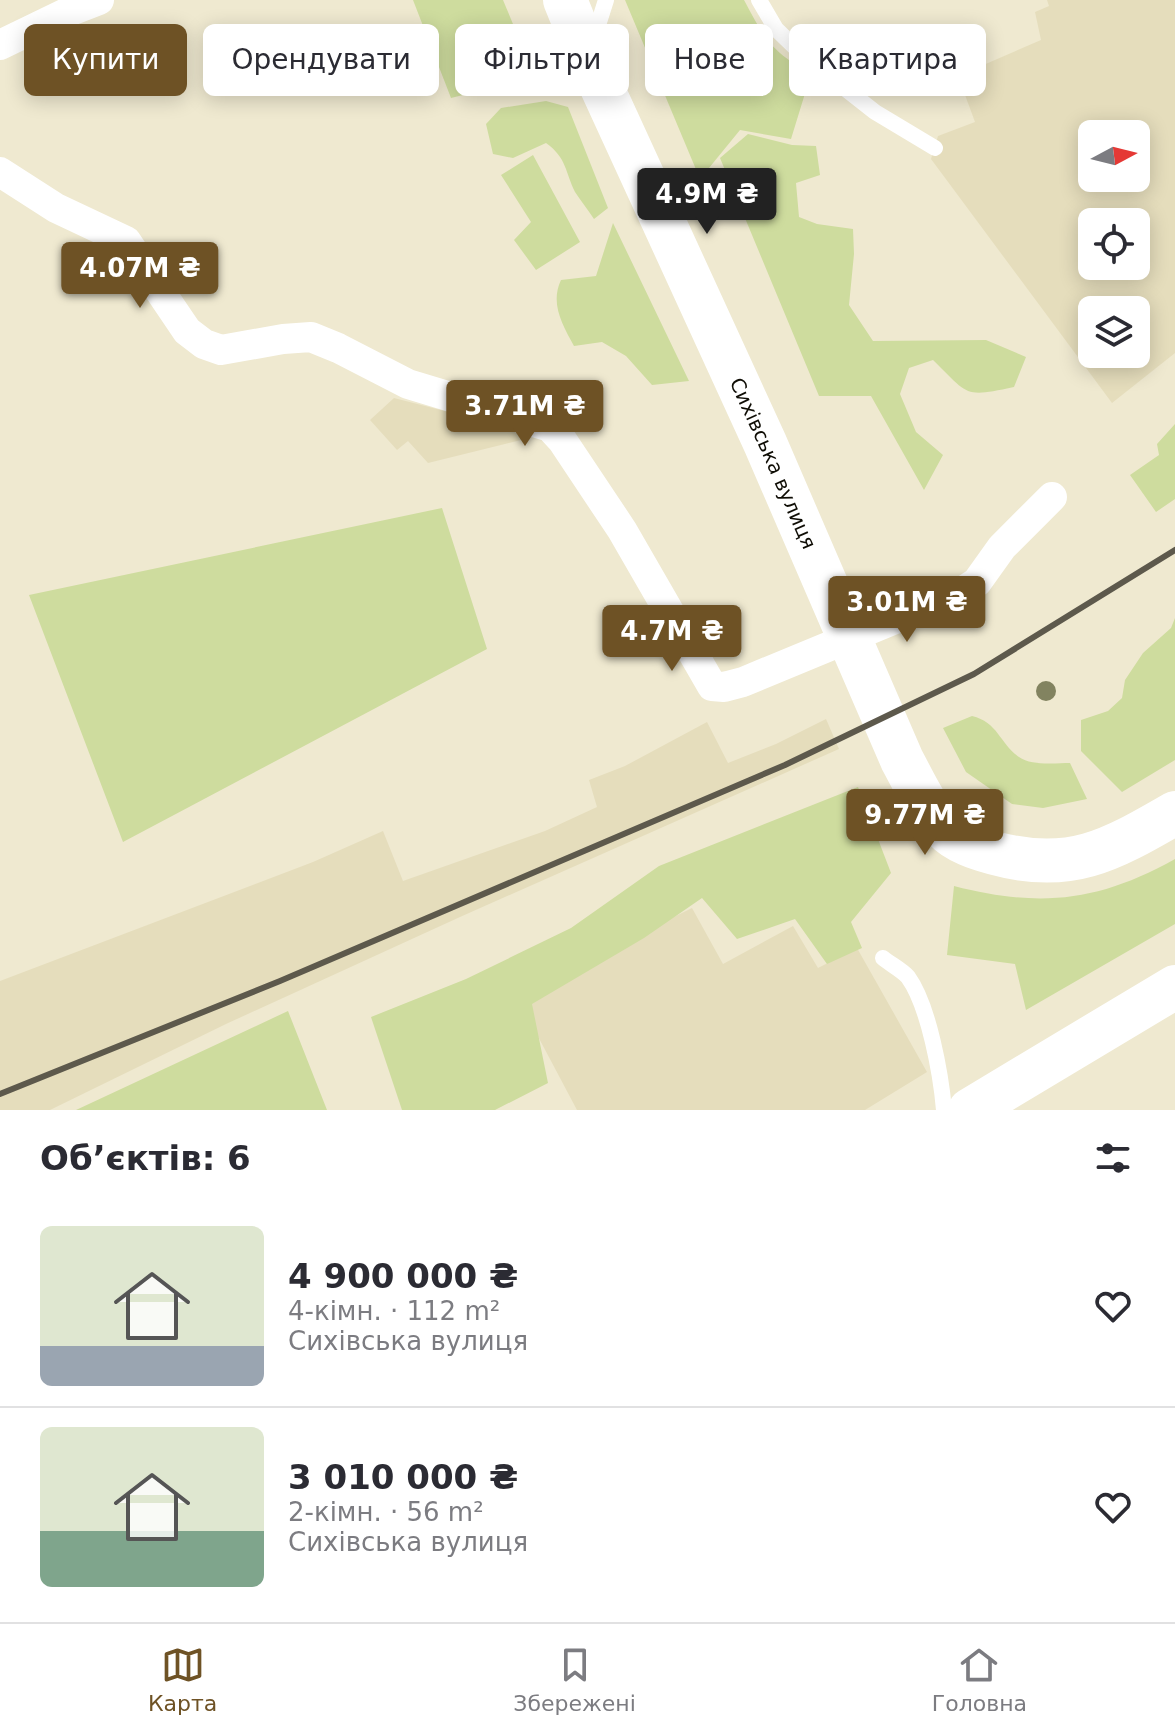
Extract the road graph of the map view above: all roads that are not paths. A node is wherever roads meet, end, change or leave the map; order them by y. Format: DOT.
graph roads {
  1 [pos="99,0"];
  2 [pos="565,0"];
  3 [pos="606,0"];
  4 [pos="759,0"];
  5 [pos="65,6"];
  6 [pos="575,24"];
  7 [pos="598,24"];
  8 [pos="0,45"];
  9 [pos="606,96"];
  10 [pos="935,148"];
  11 [pos="0,172"];
  12 [pos="1052,497"];
  13 [pos="1175,813"];
  14 [pos="883,958"];
  15 [pos="1175,987"];
  16 [pos="944,1110"];
  17 [pos="970,1110"];
  1 -- 5 [label="street"];
  2 -- 6 [label="main road, Сихівська вулиця"];
  3 -- 7 [label="lane"];
  4 -- 10 [label="lane"];
  5 -- 8 [label="street"];
  9 -- 13 [label="main road, Сихівська вулиця"];
  11 -- 12 [label="street"];
  14 -- 16 [label="lane"];
  15 -- 17 [label="main road"];
}
